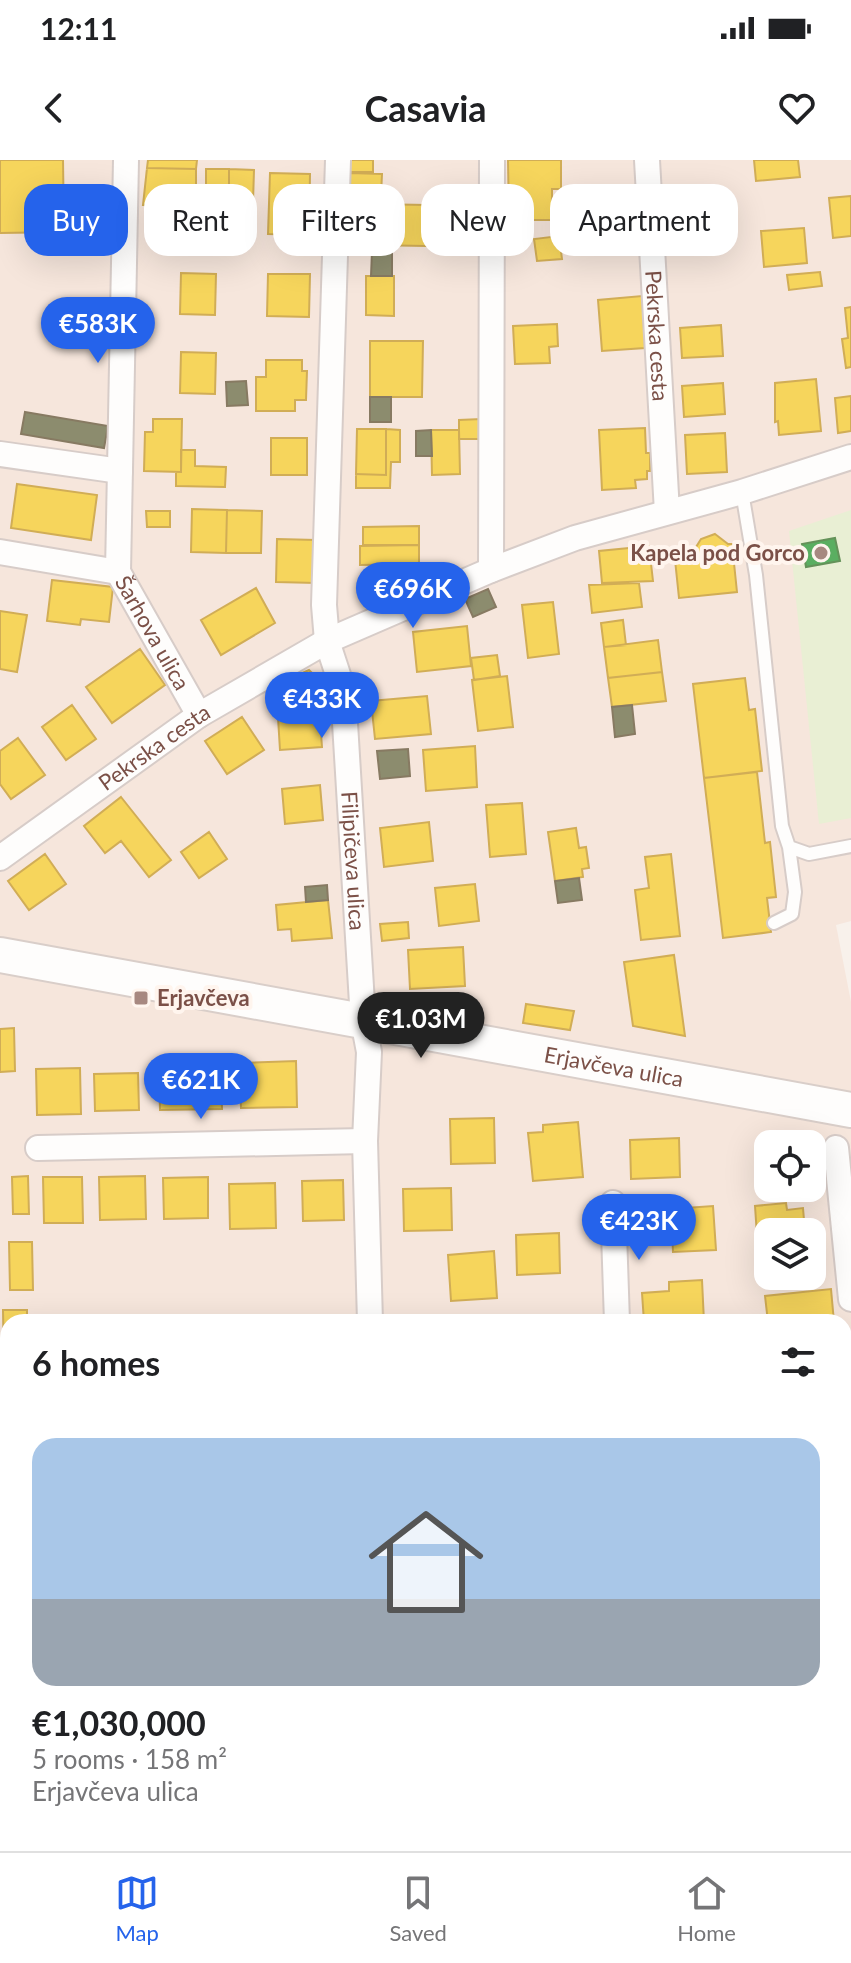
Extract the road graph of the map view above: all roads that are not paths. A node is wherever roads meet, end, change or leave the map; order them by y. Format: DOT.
graph roads {
  1 [pos="126,160"];
  2 [pos="338,160"];
  3 [pos="492,160"];
  4 [pos="647,160"];
  5 [pos="0,454"];
  6 [pos="851,457"];
  7 [pos="120,471"];
  8 [pos="742,492"];
  9 [pos="667,512"];
  10 [pos="0,552"];
  11 [pos="491,570"];
  12 [pos="118,572"];
  13 [pos="327,641"];
  14 [pos="199,715"];
  15 [pos="851,846"];
  16 [pos="789,847"];
  17 [pos="0,858"];
  18 [pos="774,923"];
  19 [pos="0,955"];
  20 [pos="363,1020"];
  21 [pos="851,1110"];
  22 [pos="365,1141"];
  23 [pos="38,1148"];
  24 [pos="836,1148"];
  25 [pos="613,1203"];
  26 [pos="851,1299"];
  27 [pos="370,1314"];
  28 [pos="617,1314"];
  1 -- 7 [label="street"];
  2 -- 13 [label="street, Filipičeva ulica"];
  3 -- 11 [label="street"];
  4 -- 9 [label="street, Pekrska cesta"];
  5 -- 7 [label="street"];
  6 -- 8 [label="street, Pekrska cesta"];
  7 -- 12 [label="street"];
  8 -- 9 [label="street, Pekrska cesta"];
  8 -- 16 [label="lane"];
  9 -- 11 [label="street, Pekrska cesta"];
  10 -- 12 [label="street, Šarhova ulica"];
  11 -- 13 [label="street, Pekrska cesta"];
  12 -- 14 [label="street, Šarhova ulica"];
  13 -- 14 [label="street, Pekrska cesta"];
  13 -- 20 [label="street, Filipičeva ulica"];
  14 -- 17 [label="street, Pekrska cesta"];
  15 -- 16 [label="lane"];
  16 -- 18 [label="lane"];
  19 -- 20 [label="street, Erjavčeva ulica"];
  20 -- 21 [label="street, Erjavčeva ulica"];
  20 -- 22 [label="street, Filipičeva ulica"];
  22 -- 23 [label="street"];
  22 -- 27 [label="street, Filipičeva ulica"];
  24 -- 26 [label="street"];
  25 -- 28 [label="street"];
}
